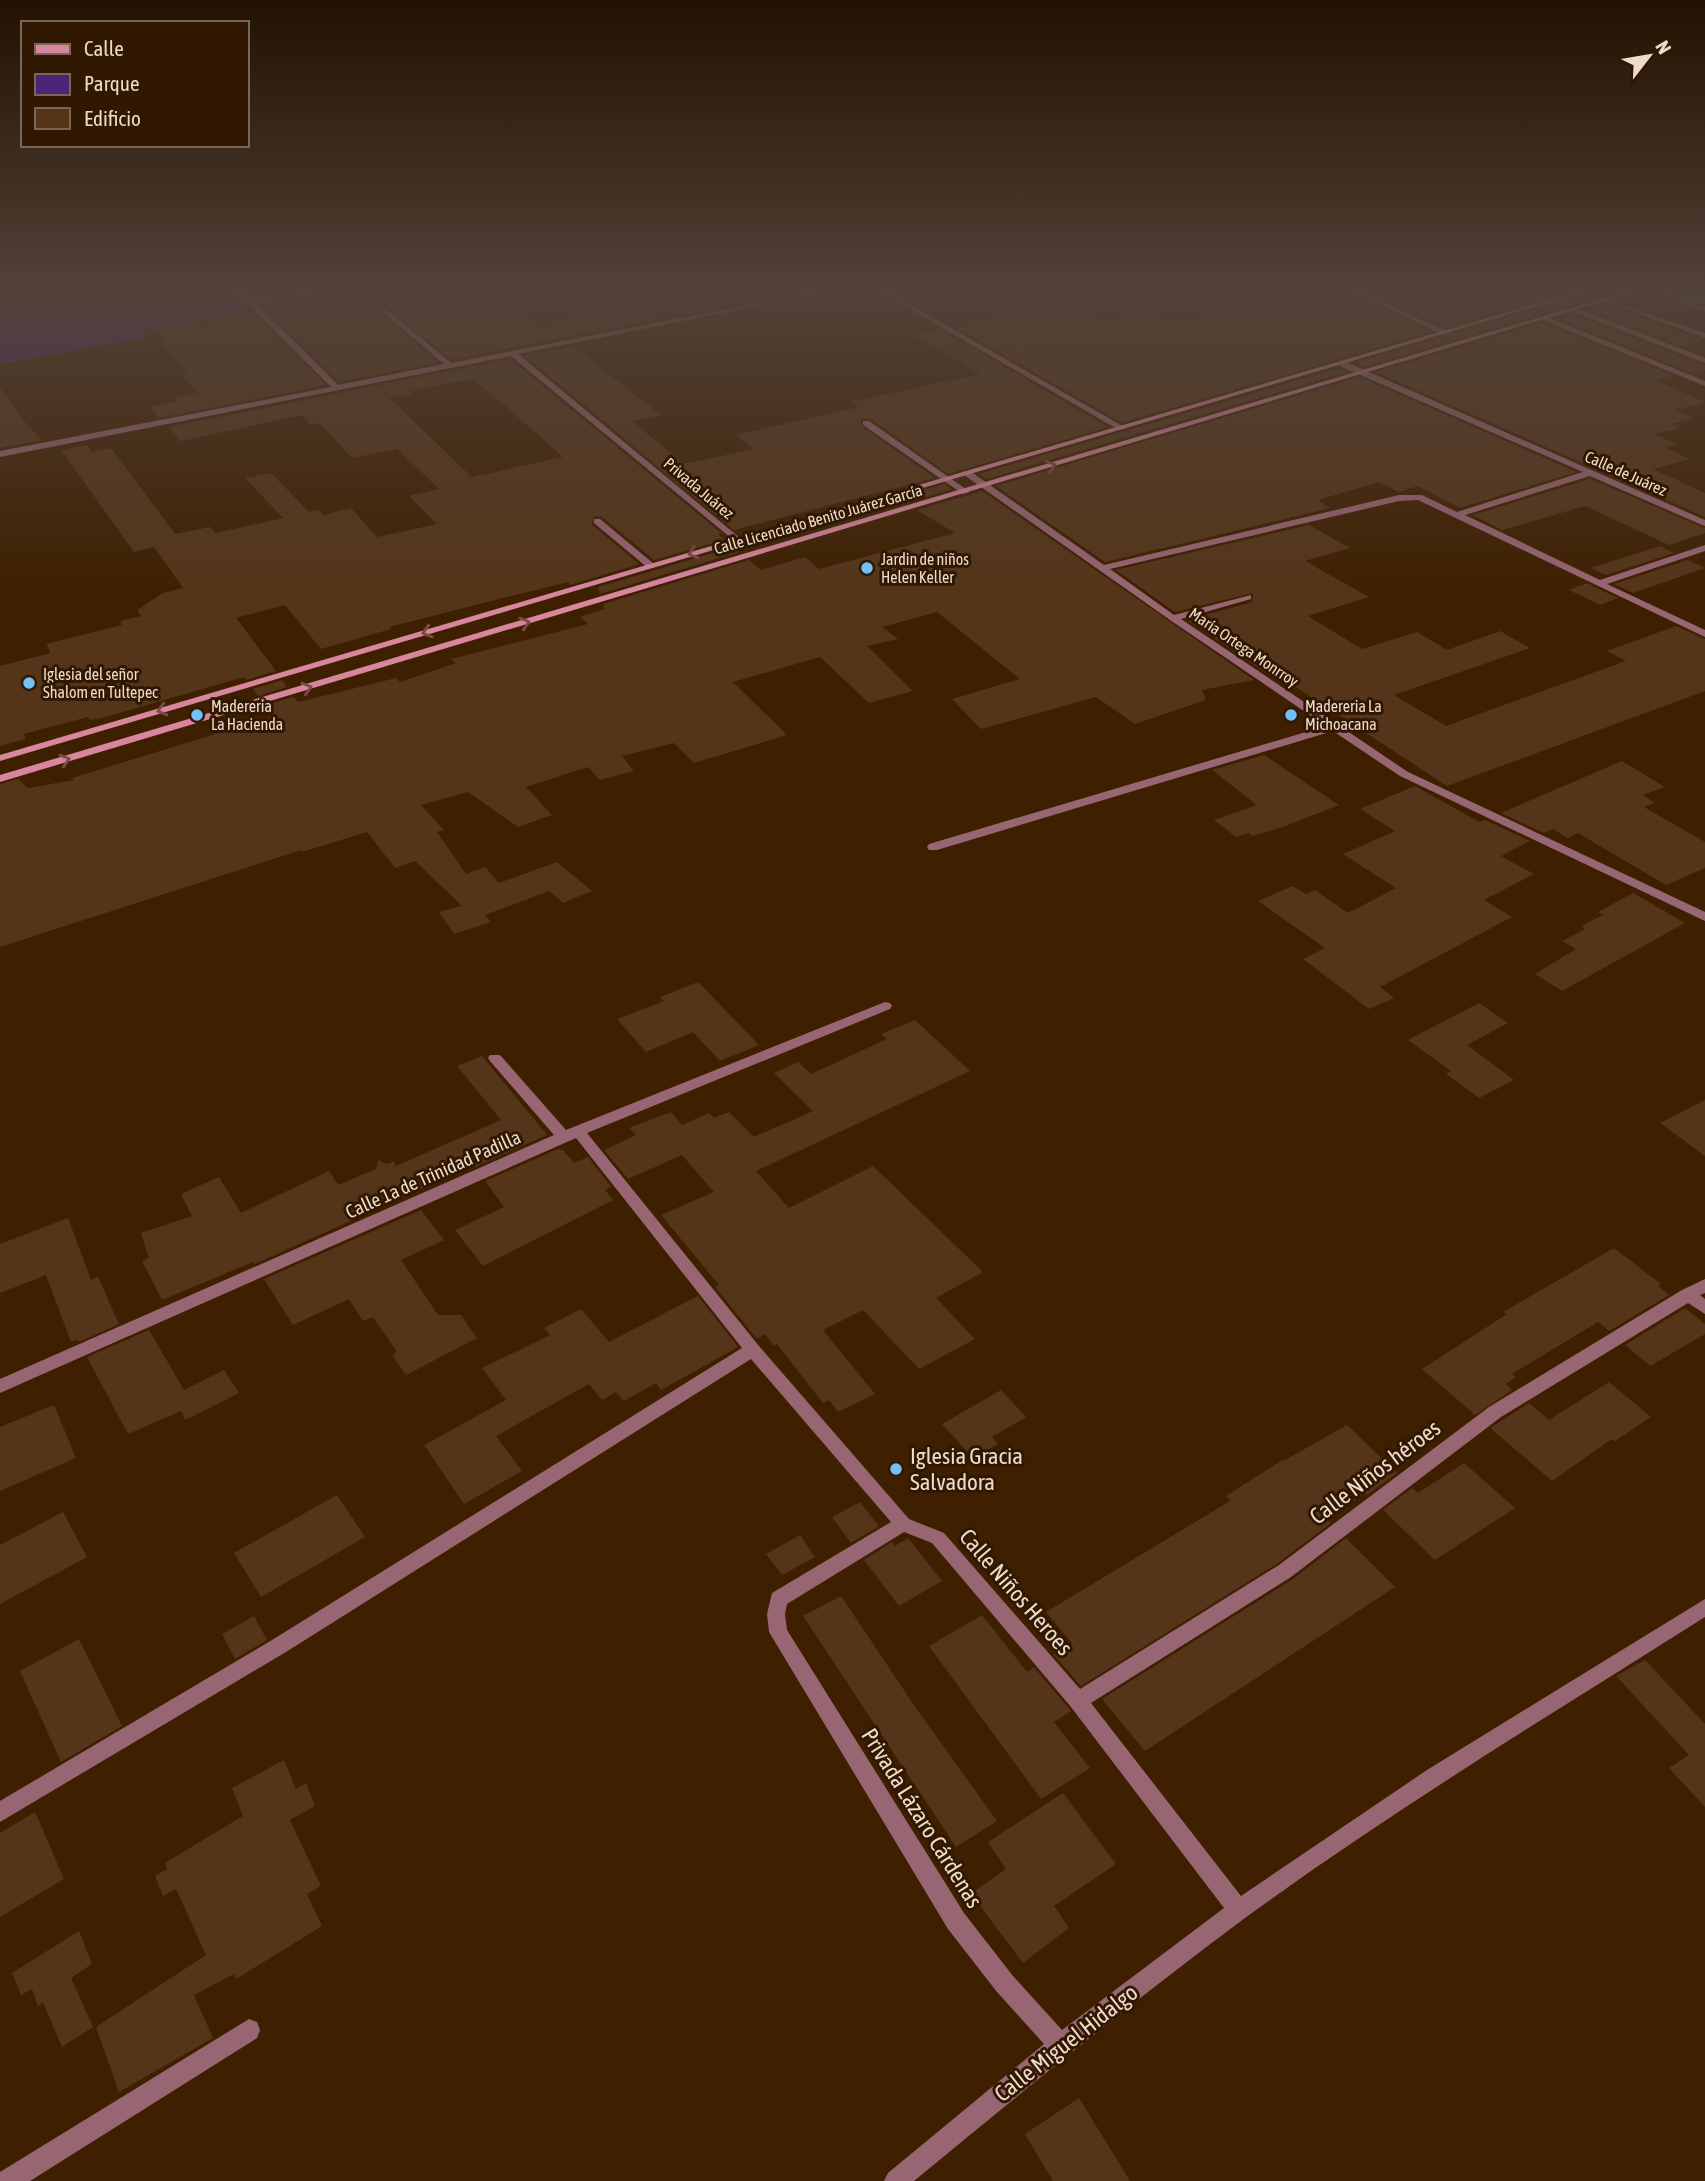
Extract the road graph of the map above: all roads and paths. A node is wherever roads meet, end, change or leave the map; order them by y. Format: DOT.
graph roads {
  1 [pos="322,390"];
  2 [pos="556,390"];
  3 [pos="1055,390"];
  4 [pos="1254,390"];
  5 [pos="1306,390"];
  6 [pos="1401,390"];
  7 [pos="866,423"];
  8 [pos="1122,428"];
  9 [pos="0,454"];
  10 [pos="967,473"];
  11 [pos="1590,473"];
  12 [pos="946,479"];
  13 [pos="985,485"];
  14 [pos="966,492"];
  15 [pos="1457,515"];
  16 [pos="597,522"];
  17 [pos="1705,523"];
  18 [pos="737,540"];
  19 [pos="1705,548"];
  20 [pos="651,566"];
  21 [pos="1103,568"];
  22 [pos="1600,583"];
  23 [pos="1248,597"];
  24 [pos="1173,618"];
  25 [pos="1705,634"];
  26 [pos="223,692"];
  27 [pos="236,708"];
  28 [pos="1335,727"];
  29 [pos="0,758"];
  30 [pos="0,779"];
  31 [pos="933,847"];
  32 [pos="1705,916"];
  33 [pos="885,1006"];
  34 [pos="495,1058"];
  35 [pos="571,1134"];
  36 [pos="1705,1285"];
  37 [pos="1688,1294"];
  38 [pos="1705,1308"];
  39 [pos="753,1350"];
  40 [pos="0,1387"];
  41 [pos="903,1524"];
  42 [pos="1705,1607"];
  43 [pos="1078,1702"];
  44 [pos="0,1812"];
  45 [pos="1239,1910"];
  46 [pos="249,2030"];
  47 [pos="1060,2045"];
  48 [pos="8,2181"];
  49 [pos="896,2181"];
  1 -- 9 [label="street"];
  2 -- 18 [label="street, Privada Juárez"];
  3 -- 8 [label="street"];
  4 -- 8 [label="street, Calle Licenciado Benito Juárez García"];
  13 -- 5 [label="street, Calle Licenciado Benito Juárez García, one-way"];
  6 -- 11 [label="street, Calle de Juárez"];
  7 -- 12 [label="street"];
  8 -- 10 [label="street, Calle Licenciado Benito Juárez García"];
  10 -- 12 [label="street, Calle Licenciado Benito Juárez García"];
  10 -- 13 [label="street, María Ortega Monrroy"];
  11 -- 15 [label="street"];
  11 -- 17 [label="street, Calle de Juárez"];
  12 -- 14 [label="street"];
  12 -- 18 [label="street, Calle Licenciado Benito Juárez García"];
  13 -- 14 [label="street, Calle Licenciado Benito Juárez García"];
  13 -- 21 [label="street, María Ortega Monrroy"];
  27 -- 14 [label="street, Calle Licenciado Benito Juárez García, one-way"];
  15 -- 21 [label="street"];
  15 -- 22 [label="street"];
  16 -- 20 [label="street"];
  18 -- 20 [label="street, Calle Licenciado Benito Juárez García, one-way"];
  19 -- 22 [label="street"];
  20 -- 26 [label="street, Calle Licenciado Benito Juárez García, one-way"];
  21 -- 24 [label="street, María Ortega Monrroy"];
  22 -- 25 [label="street"];
  23 -- 24 [label="street"];
  24 -- 28 [label="street, María Ortega Monrroy"];
  26 -- 27 [label="street"];
  26 -- 29 [label="street, Calle Licenciado Benito Juárez García, one-way"];
  30 -- 27 [label="street, Calle Licenciado Benito Juárez García, one-way"];
  28 -- 31 [label="street"];
  28 -- 32 [label="street, María Ortega Monrroy"];
  33 -- 35 [label="street, Calle 1a de Trinidad Padilla"];
  34 -- 35 [label="street, Calle Niños Heroes"];
  35 -- 39 [label="street, Calle Niños Heroes"];
  35 -- 40 [label="street, Calle 1a de Trinidad Padilla"];
  36 -- 37 [label="street, Calle Niños héroes"];
  37 -- 38 [label="street"];
  37 -- 43 [label="street, Calle Niños héroes"];
  39 -- 41 [label="street, Calle Niños Heroes"];
  39 -- 44 [label="street"];
  41 -- 43 [label="street, Calle Niños Heroes"];
  41 -- 47 [label="street, Privada Lázaro Cárdenas"];
  42 -- 45 [label="street, Calle Miguel Hidalgo"];
  43 -- 45 [label="street, Calle Niños Heroes"];
  45 -- 47 [label="street, Calle Miguel Hidalgo"];
  46 -- 48 [label="street"];
  47 -- 49 [label="street, Calle Miguel Hidalgo"];
}
